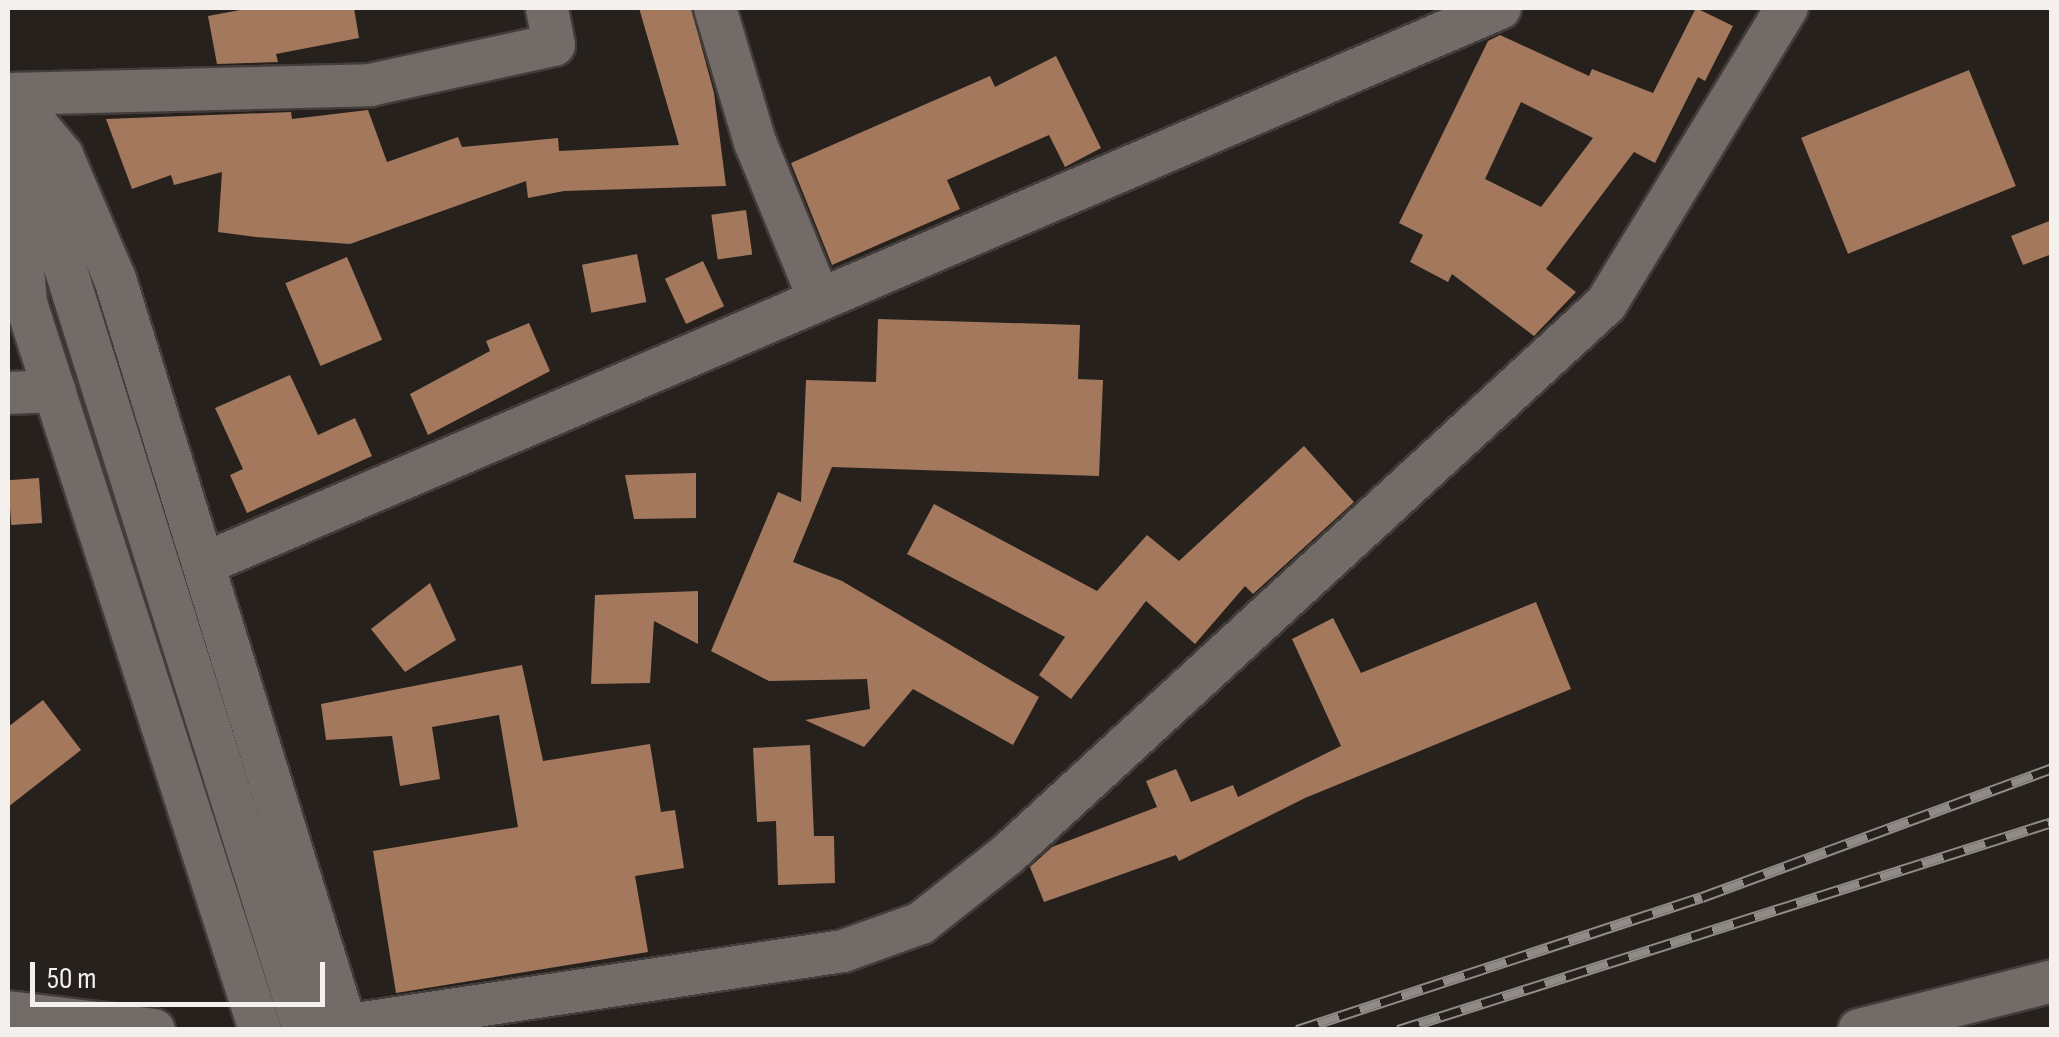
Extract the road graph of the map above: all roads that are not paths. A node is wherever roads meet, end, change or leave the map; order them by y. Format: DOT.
graph roads {
  1 [pos="548,8"];
  2 [pos="715,8"];
  3 [pos="1500,8"];
  4 [pos="1787,8"];
  5 [pos="9,89"];
  6 [pos="818,298"];
  7 [pos="55,391"];
  8 [pos="8,393"];
  9 [pos="206,563"];
  10 [pos="2052,981"];
  11 [pos="8,1012"];
  12 [pos="328,1028"];
  13 [pos="154,1030"];
  14 [pos="260,1030"];
  15 [pos="1859,1030"];
  1 -- 5 [label="street"];
  2 -- 6 [label="street"];
  3 -- 6 [label="street"];
  4 -- 12 [label="street"];
  5 -- 7 [label="street"];
  5 -- 9 [label="street"];
  5 -- 12 [label="street"];
  6 -- 9 [label="street"];
  7 -- 8 [label="street"];
  7 -- 14 [label="street"];
  9 -- 12 [label="street"];
  10 -- 15 [label="street"];
  11 -- 13 [label="street"];
}
